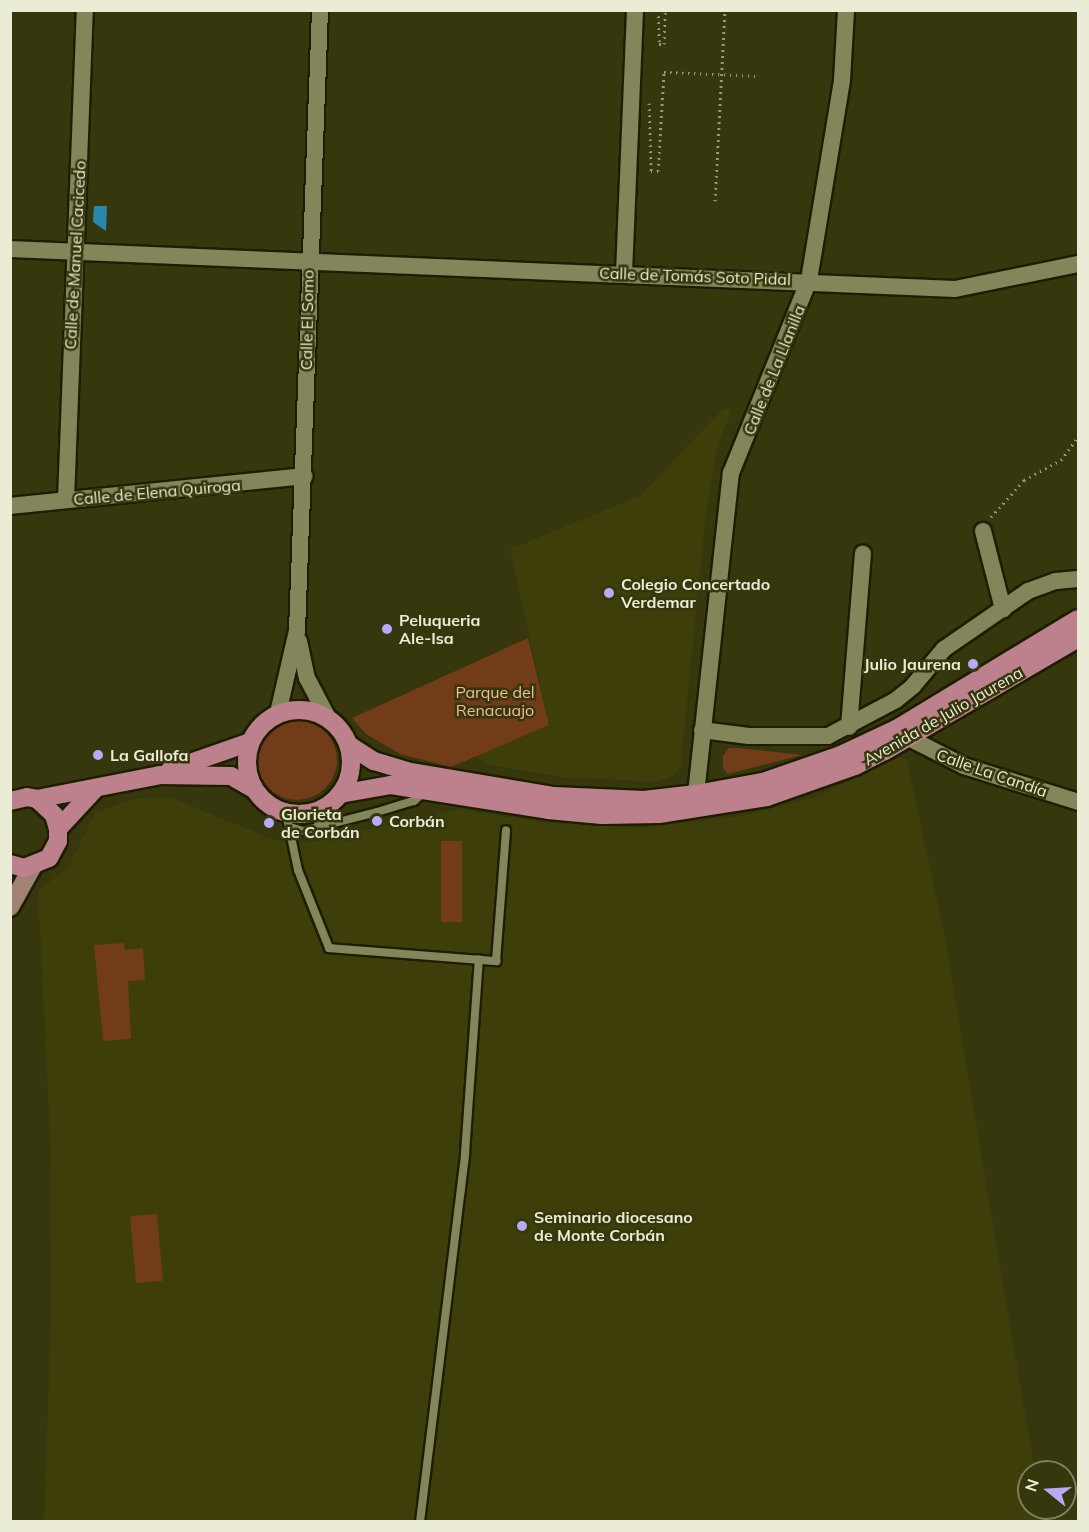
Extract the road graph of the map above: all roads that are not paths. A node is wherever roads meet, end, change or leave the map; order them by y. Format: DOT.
graph roads {
  1 [pos="85,10"];
  2 [pos="320,10"];
  3 [pos="635,10"];
  4 [pos="846,10"];
  5 [pos="10,249"];
  6 [pos="76,252"];
  7 [pos="309,262"];
  8 [pos="1078,264"];
  9 [pos="624,273"];
  10 [pos="809,280"];
  11 [pos="304,476"];
  12 [pos="66,500"];
  13 [pos="10,506"];
  14 [pos="983,531"];
  15 [pos="863,554"];
  16 [pos="1078,579"];
  17 [pos="1003,609"];
  18 [pos="1078,619"];
  19 [pos="297,631"];
  20 [pos="1078,638"];
  21 [pos="278,713"];
  22 [pos="328,718"];
  23 [pos="849,727"];
  24 [pos="702,730"];
  25 [pos="909,738"];
  26 [pos="250,742"];
  27 [pos="349,745"];
  28 [pos="160,775"];
  29 [pos="252,788"];
  30 [pos="94,790"];
  31 [pos="426,790"];
  32 [pos="340,794"];
  33 [pos="696,794"];
  34 [pos="37,799"];
  35 [pos="10,801"];
  36 [pos="1078,802"];
  37 [pos="319,819"];
  38 [pos="288,820"];
  39 [pos="58,829"];
  40 [pos="506,830"];
  41 [pos="10,864"];
  42 [pos="33,866"];
  43 [pos="10,907"];
  44 [pos="479,960"];
  45 [pos="420,1521"];
  1 -- 6 [label="street, Calle de Manuel Cacicedo"];
  2 -- 7 [label="street, Calle El Somo"];
  3 -- 9 [label="street"];
  4 -- 10 [label="street, Calle de La Llanilla"];
  5 -- 6 [label="street, Calle de Tomás Soto Pidal"];
  6 -- 7 [label="street, Calle de Tomás Soto Pidal"];
  6 -- 12 [label="street, Calle de Manuel Cacicedo"];
  7 -- 9 [label="street, Calle de Tomás Soto Pidal"];
  7 -- 11 [label="street, Calle El Somo"];
  8 -- 10 [label="street, Calle de Tomás Soto Pidal"];
  9 -- 10 [label="street, Calle de Tomás Soto Pidal"];
  10 -- 24 [label="street, Calle de La Llanilla"];
  11 -- 12 [label="street, Calle de Elena Quiroga"];
  11 -- 19 [label="street, Calle El Somo"];
  12 -- 13 [label="street, Calle de Elena Quiroga"];
  14 -- 17 [label="street"];
  15 -- 23 [label="street"];
  16 -- 17 [label="street"];
  17 -- 23 [label="street"];
  18 -- 33 [label="main road, Avenida de Julio Jaurena"];
  19 -- 21 [label="street, Calle El Somo"];
  19 -- 22 [label="street, Calle El Somo"];
  20 -- 25 [label="main road, Avenida de Julio Jaurena"];
  21 -- 22 [label="main road"];
  21 -- 26 [label="main road"];
  22 -- 27 [label="main road"];
  23 -- 24 [label="street"];
  24 -- 33 [label="street, Calle de La Llanilla"];
  25 -- 31 [label="main road, Avenida de Julio Jaurena"];
  25 -- 36 [label="street, Calle La Candía"];
  26 -- 28 [label="main road"];
  26 -- 29 [label="main road"];
  27 -- 32 [label="main road"];
  27 -- 33 [label="main road, Avenida de Julio Jaurena"];
  28 -- 29 [label="main road"];
  28 -- 30 [label="main road"];
  29 -- 38 [label="main road"];
  30 -- 34 [label="main road"];
  30 -- 39 [label="main road"];
  31 -- 32 [label="main road, Avenida de Julio Jaurena"];
  31 -- 37 [label="lane"];
  32 -- 37 [label="main road"];
  34 -- 35 [label="main road"];
  34 -- 39 [label="main road"];
  37 -- 38 [label="main road"];
  38 -- 44 [label="lane"];
  39 -- 42 [label="main road"];
  40 -- 44 [label="lane"];
  41 -- 42 [label="main road"];
  42 -- 43 [label="main road"];
  44 -- 45 [label="lane"];
}
